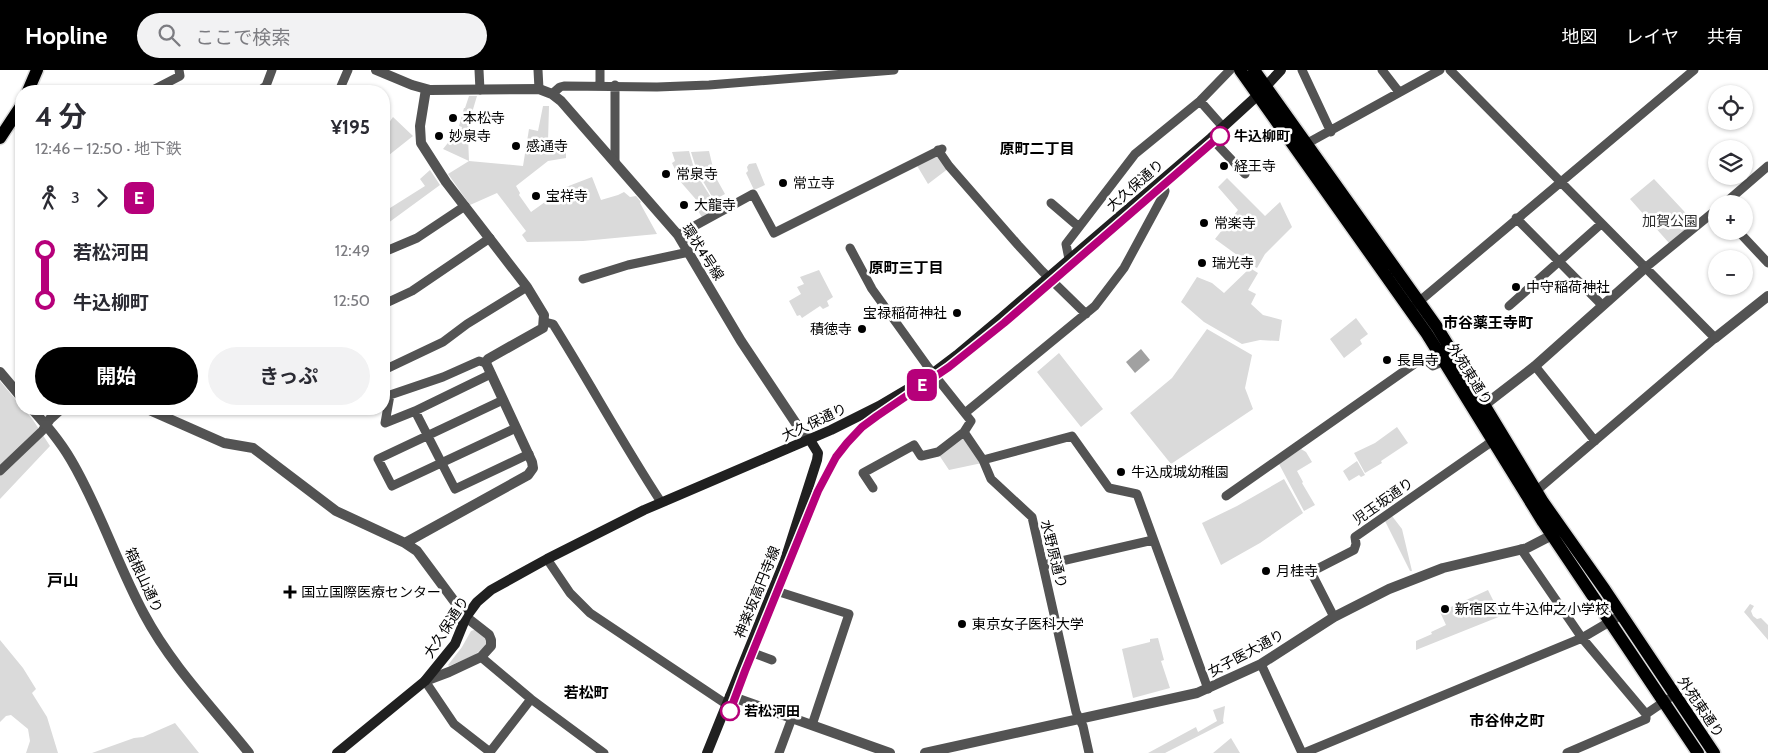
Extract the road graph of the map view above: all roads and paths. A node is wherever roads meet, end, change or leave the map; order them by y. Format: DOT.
graph roads {
  1 [pos="37,70"];
  2 [pos="179,70"];
  3 [pos="272,70"];
  4 [pos="348,70"];
  5 [pos="376,70"];
  6 [pos="479,70"];
  7 [pos="538,70"];
  8 [pos="600,70"];
  9 [pos="894,70"];
  10 [pos="1230,70"];
  11 [pos="1240,70"];
  12 [pos="1254,70"];
  13 [pos="1281,70"];
  14 [pos="1302,70"];
  15 [pos="1382,70"];
  16 [pos="1440,70"];
  17 [pos="1450,70"];
  18 [pos="1694,70"];
  19 [pos="834,72"];
  20 [pos="778,74"];
  21 [pos="31,85"];
  22 [pos="163,85"];
  23 [pos="266,85"];
  24 [pos="342,85"];
  25 [pos="600,85"];
  26 [pos="615,85"];
  27 [pos="426,89"];
  28 [pos="539,89"];
  29 [pos="480,90"];
  30 [pos="1262,91"];
  31 [pos="1399,92"];
  32 [pos="552,94"];
  33 [pos="1200,101"];
  34 [pos="15,115"];
  35 [pos="1223,127"];
  36 [pos="1331,132"];
  37 [pos="0,138"];
  38 [pos="1211,138"];
  39 [pos="1306,144"];
  40 [pos="615,162"];
  41 [pos="1768,166"];
  42 [pos="1245,174"];
  43 [pos="1161,181"];
  44 [pos="1559,182"];
  45 [pos="1734,195"];
  46 [pos="1051,203"];
  47 [pos="465,206"];
  48 [pos="1708,217"];
  49 [pos="1516,218"];
  50 [pos="1601,224"];
  51 [pos="1079,227"];
  52 [pos="678,235"];
  53 [pos="490,238"];
  54 [pos="1746,240"];
  55 [pos="850,248"];
  56 [pos="390,249"];
  57 [pos="689,252"];
  58 [pos="1069,259"];
  59 [pos="1559,262"];
  60 [pos="1768,263"];
  61 [pos="1645,268"];
  62 [pos="1048,276"];
  63 [pos="583,279"];
  64 [pos="528,287"];
  65 [pos="1768,296"];
  66 [pos="390,301"];
  67 [pos="1602,304"];
  68 [pos="1415,305"];
  69 [pos="1509,306"];
  70 [pos="1086,314"];
  71 [pos="545,322"];
  72 [pos="1714,338"];
  73 [pos="1444,361"];
  74 [pos="486,363"];
  75 [pos="1535,366"];
  76 [pos="390,367"];
  77 [pos="0,372"];
  78 [pos="933,373"];
  79 [pos="491,374"];
  80 [pos="15,389"];
  81 [pos="390,395"];
  82 [pos="503,400"];
  83 [pos="1480,408"];
  84 [pos="415,411"];
  85 [pos="965,413"];
  86 [pos="37,415"];
  87 [pos="54,415"];
  88 [pos="161,415"];
  89 [pos="386,415"];
  90 [pos="46,425"];
  91 [pos="516,428"];
  92 [pos="964,432"];
  93 [pos="428,437"];
  94 [pos="810,440"];
  95 [pos="1494,440"];
  96 [pos="1595,441"];
  97 [pos="529,454"];
  98 [pos="984,460"];
  99 [pos="441,463"];
  100 [pos="0,471"];
  101 [pos="872,488"];
  102 [pos="1536,491"];
  103 [pos="1226,496"];
  104 [pos="661,502"];
  105 [pos="1557,533"];
  106 [pos="1154,540"];
  107 [pos="405,543"];
  108 [pos="1521,549"];
  109 [pos="547,559"];
  110 [pos="1044,565"];
  111 [pos="773,590"];
  112 [pos="1334,616"];
  113 [pos="466,617"];
  114 [pos="1615,618"];
  115 [pos="1582,638"];
  116 [pos="748,651"];
  117 [pos="481,657"];
  118 [pos="772,660"];
  119 [pos="1261,664"];
  120 [pos="425,681"];
  121 [pos="1208,690"];
  122 [pos="1669,698"];
  123 [pos="531,699"];
  124 [pos="728,700"];
  125 [pos="1646,714"];
  126 [pos="792,718"];
  127 [pos="1080,718"];
  128 [pos="812,725"];
  129 [pos="249,753"];
  130 [pos="337,753"];
  131 [pos="604,753"];
  132 [pos="707,753"];
  133 [pos="779,753"];
  134 [pos="890,753"];
  135 [pos="925,753"];
  136 [pos="1089,753"];
  137 [pos="1303,753"];
  138 [pos="1567,753"];
  139 [pos="1698,753"];
  140 [pos="1714,753"];
  1 -- 21 [label="main road"];
  2 -- 22 [label="street"];
  3 -- 23 [label="street"];
  4 -- 24 [label="street"];
  5 -- 27 [label="street"];
  6 -- 29 [label="street"];
  7 -- 28 [label="street"];
  8 -- 25 [label="street"];
  9 -- 19 [label="street"];
  10 -- 33 [label="street"];
  11 -- 30 [label="main road, 外苑東通り"];
  12 -- 30 [label="main road, 外苑東通り"];
  13 -- 30 [label="main road, 大久保通り"];
  14 -- 36 [label="street"];
  15 -- 31 [label="street"];
  16 -- 31 [label="street"];
  17 -- 44 [label="street"];
  18 -- 44 [label="street"];
  19 -- 20 [label="street"];
  20 -- 26 [label="street"];
  25 -- 26 [label="street"];
  25 -- 32 [label="street"];
  26 -- 40 [label="street"];
  27 -- 29 [label="street"];
  27 -- 47 [label="street"];
  28 -- 29 [label="street"];
  28 -- 32 [label="street"];
  30 -- 35 [label="main road, 大久保通り"];
  30 -- 39 [label="main road, 外苑東通り"];
  30 -- 68 [label="main road, 外苑東通り"];
  31 -- 36 [label="street"];
  32 -- 40 [label="street, 環状4号線"];
  33 -- 35 [label="street"];
  33 -- 51 [label="street"];
  34 -- 37 [label="main road"];
  35 -- 38 [label="main road, 大久保通り"];
  36 -- 39 [label="street"];
  38 -- 42 [label="street"];
  38 -- 43 [label="main road, 大久保通り"];
  39 -- 68 [label="main road, 外苑東通り"];
  40 -- 52 [label="street, 環状4号線"];
  41 -- 45 [label="street"];
  43 -- 58 [label="main road, 大久保通り"];
  43 -- 70 [label="street"];
  44 -- 49 [label="street"];
  44 -- 50 [label="street"];
  46 -- 51 [label="street"];
  47 -- 53 [label="street"];
  47 -- 56 [label="street"];
  48 -- 61 [label="street"];
  49 -- 59 [label="street"];
  49 -- 68 [label="street"];
  50 -- 59 [label="street"];
  50 -- 61 [label="street"];
  51 -- 58 [label="street"];
  52 -- 57 [label="street, 環状4号線"];
  52 -- 62 [label="street"];
  53 -- 64 [label="street"];
  53 -- 66 [label="street"];
  54 -- 60 [label="street"];
  55 -- 78 [label="street"];
  57 -- 63 [label="street"];
  57 -- 94 [label="street, 環状4号線"];
  58 -- 62 [label="main road, 大久保通り"];
  59 -- 67 [label="street"];
  59 -- 69 [label="street"];
  61 -- 67 [label="street"];
  61 -- 72 [label="street"];
  62 -- 70 [label="street"];
  62 -- 78 [label="main road, 大久保通り"];
  64 -- 71 [label="street"];
  64 -- 76 [label="street"];
  65 -- 72 [label="street"];
  67 -- 75 [label="street"];
  68 -- 73 [label="main road, 外苑東通り"];
  68 -- 83 [label="main road, 外苑東通り"];
  70 -- 85 [label="street"];
  71 -- 74 [label="street"];
  71 -- 104 [label="street"];
  72 -- 96 [label="street"];
  73 -- 83 [label="main road, 外苑東通り"];
  73 -- 103 [label="street"];
  74 -- 79 [label="street"];
  74 -- 81 [label="street"];
  75 -- 83 [label="street"];
  75 -- 96 [label="street"];
  77 -- 80 [label="street"];
  78 -- 85 [label="street"];
  78 -- 94 [label="main road, 大久保通り"];
  79 -- 82 [label="street"];
  79 -- 84 [label="street"];
  82 -- 91 [label="street"];
  82 -- 93 [label="street"];
  83 -- 95 [label="main road, 外苑東通り"];
  83 -- 102 [label="main road, 外苑東通り"];
  84 -- 89 [label="street"];
  84 -- 93 [label="street"];
  85 -- 92 [label="street"];
  86 -- 90 [label="street, 箱根山通り"];
  87 -- 90 [label="street"];
  88 -- 107 [label="street"];
  90 -- 100 [label="street"];
  90 -- 129 [label="street, 箱根山通り"];
  91 -- 97 [label="street"];
  91 -- 99 [label="street"];
  92 -- 98 [label="street, 水野原通り"];
  92 -- 101 [label="street"];
  93 -- 99 [label="street"];
  93 -- 99 [label="street"];
  94 -- 104 [label="main road, 大久保通り"];
  94 -- 111 [label="main road, 神楽坂高円寺線"];
  95 -- 105 [label="main road, 外苑東通り"];
  95 -- 112 [label="street, 児玉坂通り"];
  96 -- 102 [label="street"];
  97 -- 99 [label="street"];
  97 -- 107 [label="street"];
  98 -- 106 [label="street"];
  98 -- 110 [label="street, 水野原通り"];
  102 -- 105 [label="main road, 外苑東通り"];
  104 -- 109 [label="main road, 大久保通り"];
  105 -- 108 [label="street, 女子医大通り"];
  105 -- 114 [label="main road, 外苑東通り"];
  106 -- 110 [label="street"];
  106 -- 121 [label="street"];
  107 -- 113 [label="street"];
  108 -- 112 [label="street, 女子医大通り"];
  108 -- 115 [label="street"];
  109 -- 113 [label="main road, 大久保通り"];
  109 -- 124 [label="street"];
  110 -- 127 [label="street, 水野原通り"];
  111 -- 116 [label="main road, 神楽坂高円寺線"];
  111 -- 128 [label="street"];
  112 -- 119 [label="street, 女子医大通り"];
  113 -- 117 [label="street"];
  113 -- 120 [label="main road, 大久保通り"];
  114 -- 115 [label="street"];
  114 -- 122 [label="main road, 外苑東通り"];
  115 -- 125 [label="street"];
  115 -- 137 [label="street"];
  116 -- 118 [label="street"];
  116 -- 124 [label="main road, 神楽坂高円寺線"];
  117 -- 120 [label="street"];
  117 -- 123 [label="street"];
  119 -- 121 [label="street, 女子医大通り"];
  119 -- 137 [label="street"];
  120 -- 123 [label="street"];
  120 -- 130 [label="main road, 大久保通り"];
  121 -- 127 [label="street, 女子医大通り"];
  122 -- 125 [label="street"];
  122 -- 139 [label="main road, 外苑東通り"];
  122 -- 140 [label="main road, 外苑東通り"];
  123 -- 131 [label="street"];
  124 -- 126 [label="street"];
  124 -- 132 [label="main road, 神楽坂高円寺線"];
  125 -- 138 [label="street"];
  126 -- 128 [label="street"];
  126 -- 133 [label="street"];
  127 -- 135 [label="street, 女子医大通り"];
  127 -- 136 [label="street, 水野原通り"];
  128 -- 134 [label="street"];
}
